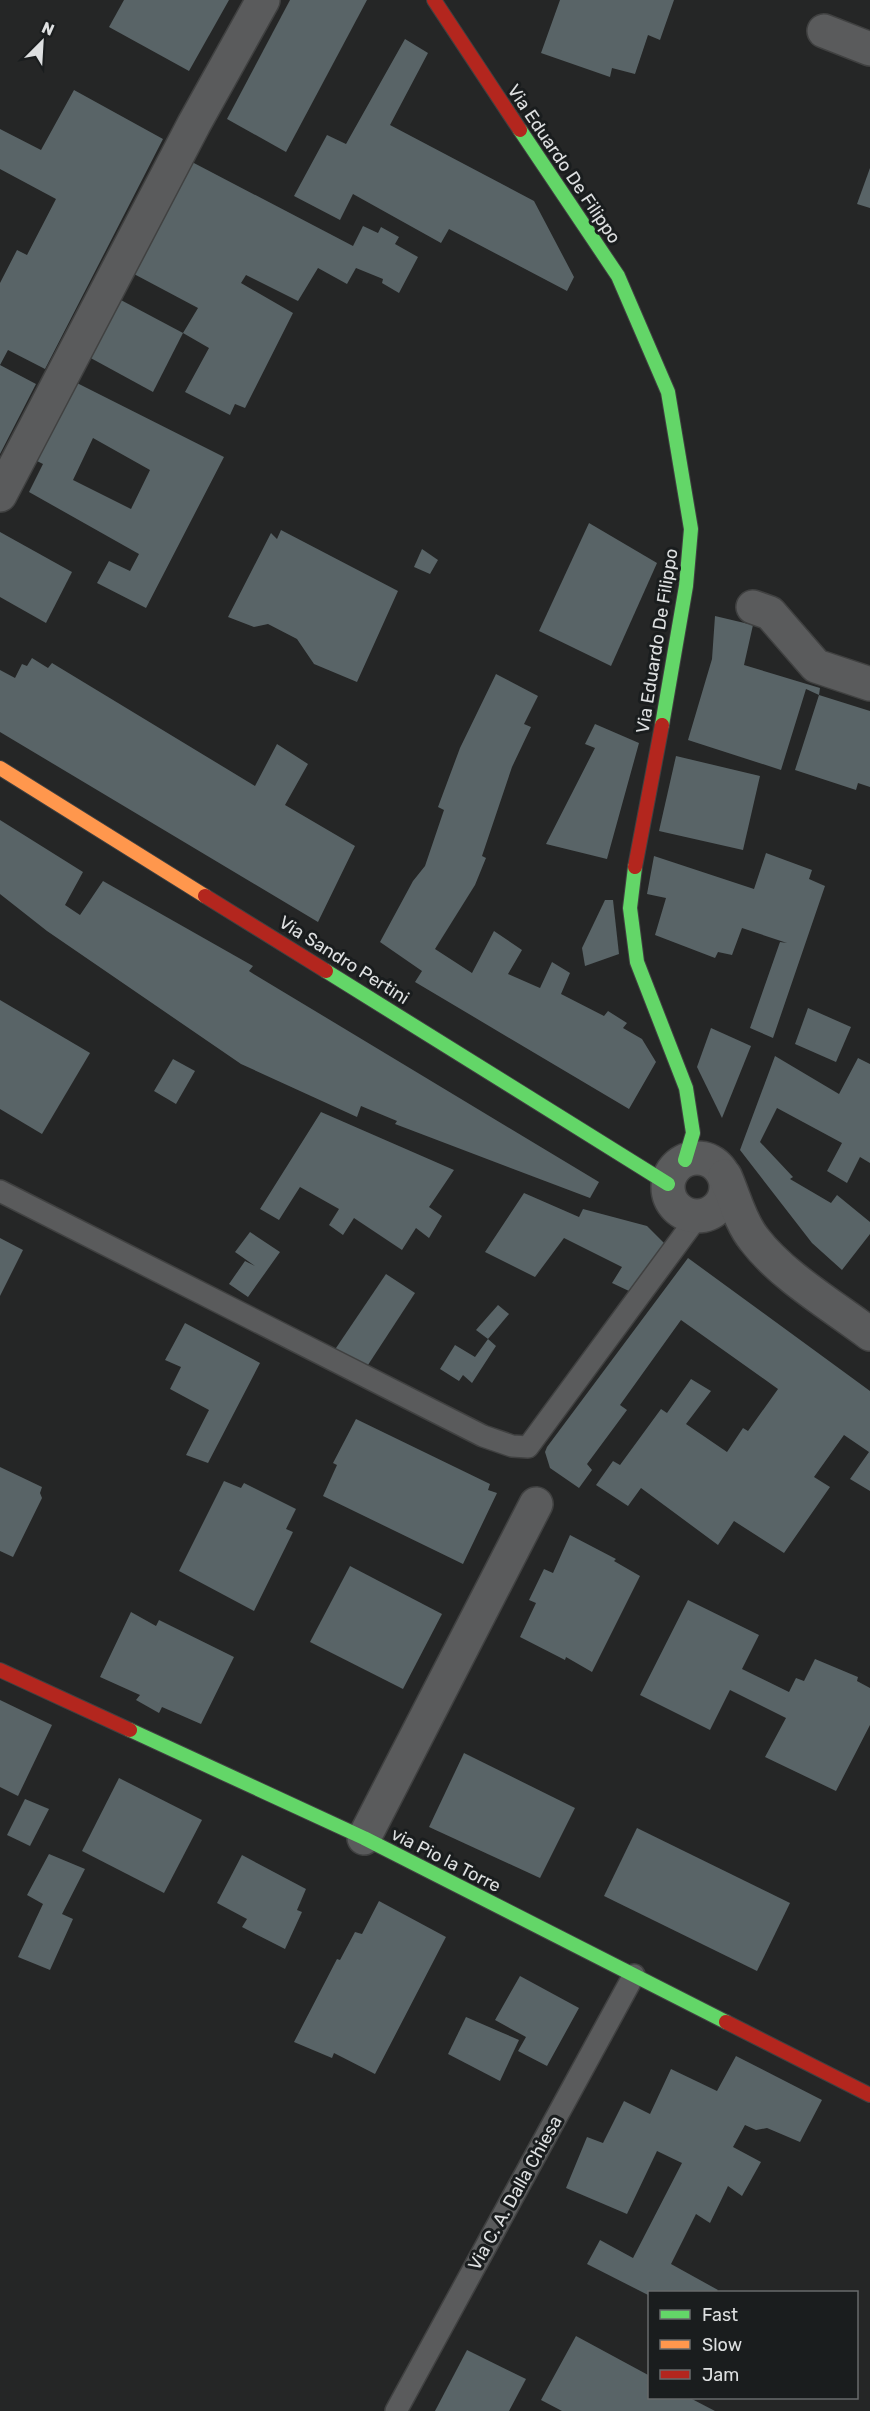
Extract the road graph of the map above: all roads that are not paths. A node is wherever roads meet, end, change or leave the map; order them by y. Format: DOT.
graph roads {
  1 [pos="263,0"];
  2 [pos="434,0"];
  3 [pos="824,31"];
  4 [pos="870,49"];
  5 [pos="0,495"];
  6 [pos="753,607"];
  7 [pos="870,684"];
  8 [pos="0,768"];
  9 [pos="676,1172"];
  10 [pos="725,1176"];
  11 [pos="0,1191"];
  12 [pos="698,1216"];
  13 [pos="870,1334"];
  14 [pos="536,1504"];
  15 [pos="0,1670"];
  16 [pos="364,1838"];
  17 [pos="634,1975"];
  18 [pos="870,2095"];
  19 [pos="396,2411"];
  1 -- 5 [label="street"];
  2 -- 9 [label="street, Via Eduardo De Filippo"];
  3 -- 4 [label="street"];
  6 -- 7 [label="street"];
  8 -- 9 [label="street, Via Sandro Pertini"];
  9 -- 10 [label="street"];
  9 -- 12 [label="street"];
  10 -- 12 [label="street"];
  10 -- 13 [label="street"];
  11 -- 12 [label="lane"];
  14 -- 16 [label="street"];
  15 -- 16 [label="street, via Pio la Torre"];
  16 -- 17 [label="street, via Pio la Torre"];
  17 -- 18 [label="street, via Pio la Torre"];
  17 -- 19 [label="lane, Via C. A. Dalla Chiesa"];
}
